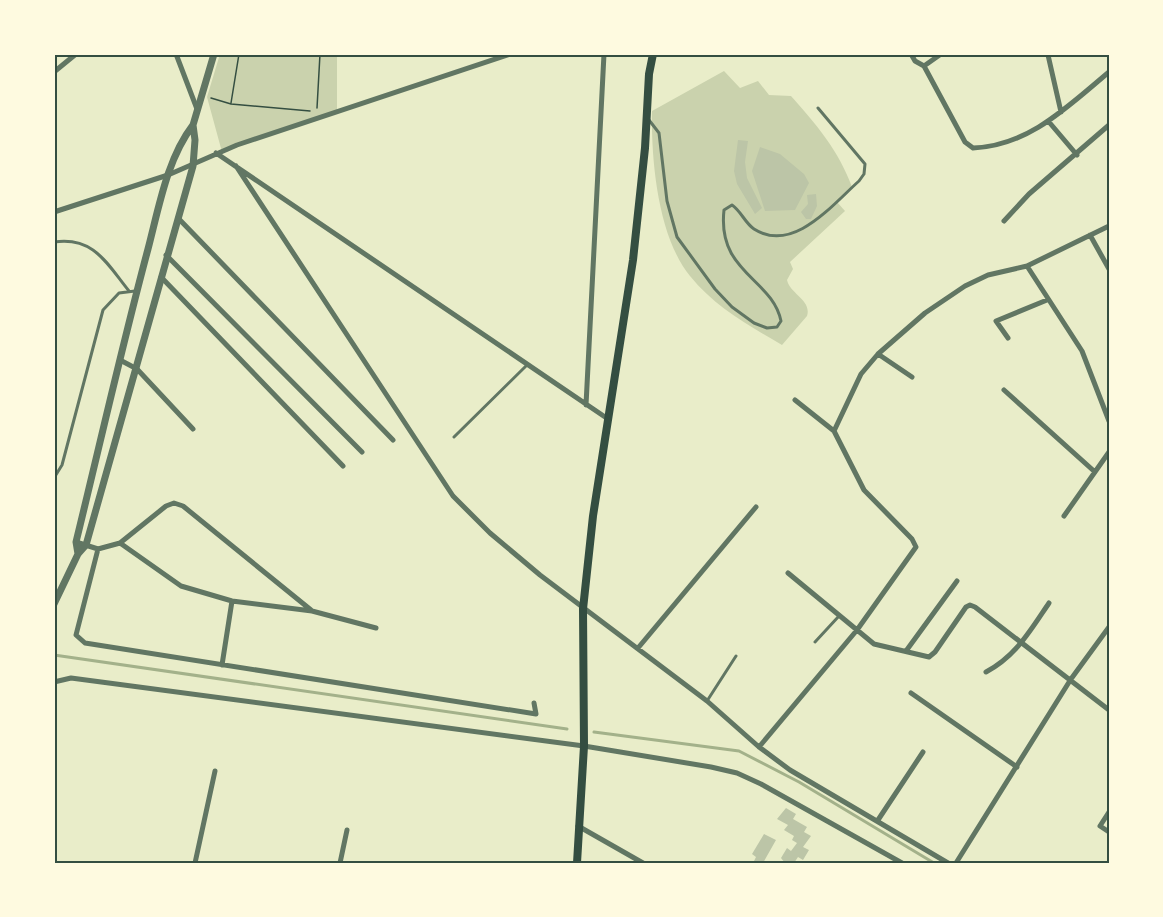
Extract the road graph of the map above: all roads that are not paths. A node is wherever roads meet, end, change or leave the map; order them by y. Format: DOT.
graph roads {
  1 [pos="76,54"];
  2 [pos="176,54"];
  3 [pos="214,54"];
  4 [pos="510,54"];
  5 [pos="604,54"];
  6 [pos="653,54"];
  7 [pos="911,54"];
  8 [pos="941,54"];
  9 [pos="1048,55"];
  10 [pos="924,66"];
  11 [pos="54,72"];
  12 [pos="1109,72"];
  13 [pos="818,108"];
  14 [pos="197,109"];
  15 [pos="1061,112"];
  16 [pos="646,117"];
  17 [pos="1049,122"];
  18 [pos="193,125"];
  19 [pos="1109,125"];
  20 [pos="216,153"];
  21 [pos="1077,156"];
  22 [pos="193,166"];
  23 [pos="236,166"];
  24 [pos="168,175"];
  25 [pos="54,212"];
  26 [pos="178,218"];
  27 [pos="1004,221"];
  28 [pos="1109,226"];
  29 [pos="1090,235"];
  30 [pos="54,242"];
  31 [pos="166,254"];
  32 [pos="1028,266"];
  33 [pos="1109,269"];
  34 [pos="161,277"];
  35 [pos="133,291"];
  36 [pos="1047,300"];
  37 [pos="1008,338"];
  38 [pos="878,354"];
  39 [pos="120,360"];
  40 [pos="528,365"];
  41 [pos="137,369"];
  42 [pos="912,377"];
  43 [pos="1004,390"];
  44 [pos="1109,396"];
  45 [pos="1102,398"];
  46 [pos="795,400"];
  47 [pos="586,405"];
  48 [pos="608,419"];
  49 [pos="1109,421"];
  50 [pos="193,429"];
  51 [pos="834,430"];
  52 [pos="453,437"];
  53 [pos="393,440"];
  54 [pos="362,452"];
  55 [pos="1109,453"];
  56 [pos="343,466"];
  57 [pos="1095,472"];
  58 [pos="54,478"];
  59 [pos="756,507"];
  60 [pos="1064,516"];
  61 [pos="76,542"];
  62 [pos="120,543"];
  63 [pos="86,545"];
  64 [pos="98,549"];
  65 [pos="78,554"];
  66 [pos="788,573"];
  67 [pos="957,581"];
  68 [pos="232,601"];
  69 [pos="1049,603"];
  70 [pos="54,604"];
  71 [pos="583,609"];
  72 [pos="312,611"];
  73 [pos="840,615"];
  74 [pos="1109,627"];
  75 [pos="376,628"];
  76 [pos="857,630"];
  77 [pos="815,642"];
  78 [pos="1023,643"];
  79 [pos="638,648"];
  80 [pos="906,651"];
  81 [pos="736,657"];
  82 [pos="222,665"];
  83 [pos="986,672"];
  84 [pos="1071,680"];
  85 [pos="54,682"];
  86 [pos="911,693"];
  87 [pos="706,701"];
  88 [pos="534,703"];
  89 [pos="1109,710"];
  90 [pos="584,746"];
  91 [pos="759,747"];
  92 [pos="923,752"];
  93 [pos="1017,767"];
  94 [pos="215,771"];
  95 [pos="1109,812"];
  96 [pos="878,820"];
  97 [pos="578,826"];
  98 [pos="347,830"];
  99 [pos="1109,832"];
  100 [pos="195,863"];
  101 [pos="340,863"];
  102 [pos="578,863"];
  103 [pos="643,863"];
  104 [pos="902,863"];
  105 [pos="948,863"];
  106 [pos="956,863"];
  1 -- 11 [label="street"];
  2 -- 14 [label="street"];
  3 -- 14 [label="street"];
  4 -- 20 [label="street"];
  5 -- 47 [label="street"];
  6 -- 16 [label="main road"];
  7 -- 10 [label="street"];
  8 -- 10 [label="street"];
  9 -- 15 [label="street"];
  10 -- 17 [label="street"];
  12 -- 15 [label="street"];
  13 -- 16 [label="lane"];
  14 -- 18 [label="street"];
  15 -- 17 [label="street"];
  16 -- 48 [label="main road"];
  17 -- 21 [label="street"];
  18 -- 22 [label="street"];
  18 -- 24 [label="street"];
  19 -- 21 [label="street"];
  20 -- 22 [label="street"];
  20 -- 23 [label="street"];
  21 -- 27 [label="street"];
  22 -- 24 [label="street"];
  22 -- 26 [label="street"];
  23 -- 40 [label="street"];
  23 -- 71 [label="street"];
  24 -- 25 [label="street"];
  24 -- 35 [label="street"];
  26 -- 31 [label="street"];
  26 -- 53 [label="street"];
  28 -- 29 [label="street"];
  29 -- 32 [label="street"];
  29 -- 33 [label="street"];
  30 -- 35 [label="lane"];
  31 -- 34 [label="street"];
  31 -- 54 [label="street"];
  32 -- 36 [label="street"];
  32 -- 38 [label="street"];
  34 -- 41 [label="street"];
  34 -- 56 [label="street"];
  35 -- 39 [label="street"];
  35 -- 58 [label="lane"];
  36 -- 37 [label="street"];
  36 -- 45 [label="street"];
  38 -- 42 [label="street"];
  38 -- 51 [label="street"];
  39 -- 41 [label="street"];
  39 -- 61 [label="street"];
  40 -- 47 [label="street"];
  40 -- 52 [label="lane"];
  41 -- 50 [label="street"];
  41 -- 63 [label="street"];
  43 -- 57 [label="street"];
  44 -- 45 [label="street"];
  45 -- 49 [label="street"];
  46 -- 51 [label="street"];
  47 -- 48 [label="street"];
  48 -- 71 [label="main road"];
  51 -- 76 [label="street"];
  55 -- 57 [label="street"];
  57 -- 60 [label="street"];
  59 -- 79 [label="street"];
  61 -- 63 [label="street"];
  61 -- 65 [label="street"];
  62 -- 64 [label="street"];
  62 -- 68 [label="street"];
  62 -- 72 [label="street"];
  63 -- 64 [label="street"];
  63 -- 65 [label="street"];
  64 -- 82 [label="street"];
  65 -- 70 [label="street"];
  66 -- 73 [label="street"];
  67 -- 80 [label="street"];
  68 -- 72 [label="street"];
  68 -- 82 [label="street"];
  69 -- 78 [label="street"];
  71 -- 79 [label="street"];
  71 -- 90 [label="main road"];
  72 -- 75 [label="street"];
  73 -- 76 [label="street"];
  73 -- 77 [label="lane"];
  74 -- 84 [label="street"];
  76 -- 80 [label="street"];
  76 -- 91 [label="street"];
  78 -- 80 [label="street"];
  78 -- 83 [label="street"];
  78 -- 84 [label="street"];
  79 -- 87 [label="street"];
  81 -- 87 [label="lane"];
  82 -- 88 [label="street"];
  84 -- 89 [label="street"];
  84 -- 93 [label="street"];
  85 -- 90 [label="street"];
  86 -- 93 [label="street"];
  87 -- 91 [label="street"];
  90 -- 97 [label="main road"];
  90 -- 104 [label="street"];
  91 -- 96 [label="street"];
  92 -- 96 [label="street"];
  93 -- 106 [label="street"];
  94 -- 100 [label="street"];
  95 -- 99 [label="street"];
  96 -- 105 [label="street"];
  97 -- 102 [label="main road"];
  97 -- 103 [label="street"];
  98 -- 101 [label="street"];
}
